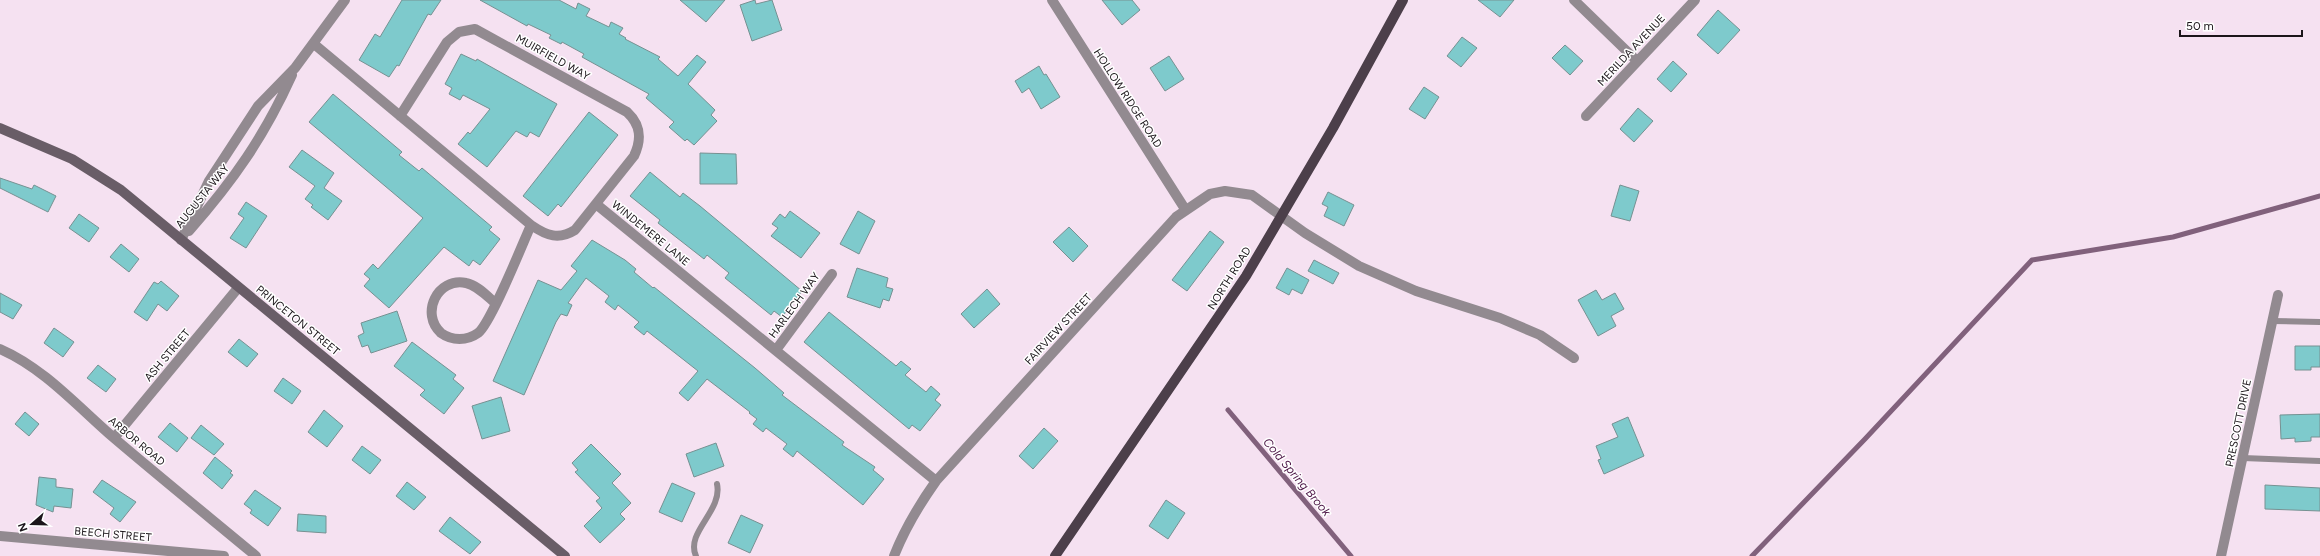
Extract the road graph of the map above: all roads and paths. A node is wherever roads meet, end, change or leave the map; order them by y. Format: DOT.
graph roads {
  1 [pos="345,0"];
  2 [pos="1052,0"];
  3 [pos="1403,0"];
  4 [pos="1574,0"];
  5 [pos="1695,0"];
  6 [pos="314,44"];
  7 [pos="1637,61"];
  8 [pos="295,68"];
  9 [pos="400,116"];
  10 [pos="1586,116"];
  11 [pos="0,128"];
  12 [pos="596,204"];
  13 [pos="1185,210"];
  14 [pos="1281,215"];
  15 [pos="531,225"];
  16 [pos="181,240"];
  17 [pos="832,274"];
  18 [pos="238,288"];
  19 [pos="2278,295"];
  20 [pos="495,303"];
  21 [pos="2272,321"];
  22 [pos="2320,322"];
  23 [pos="0,349"];
  24 [pos="776,350"];
  25 [pos="1574,358"];
  26 [pos="114,438"];
  27 [pos="2243,458"];
  28 [pos="2320,461"];
  29 [pos="936,481"];
  30 [pos="717,484"];
  31 [pos="0,536"];
  32 [pos="224,556"];
  33 [pos="256,556"];
  34 [pos="565,556"];
  35 [pos="696,556"];
  36 [pos="894,556"];
  37 [pos="1055,556"];
  38 [pos="2221,556"];
  1 -- 6 [label="street, AUGUSTA WAY"];
  2 -- 13 [label="street, HOLLOW RIDGE ROAD"];
  3 -- 14 [label="main road, NORTH ROAD"];
  4 -- 7 [label="street"];
  5 -- 7 [label="street, MERILDA AVENUE"];
  6 -- 8 [label="street, AUGUSTA WAY"];
  6 -- 9 [label="street, WINDEMERE LANE"];
  7 -- 10 [label="street, MERILDA AVENUE"];
  8 -- 16 [label="street, AUGUSTA WAY"];
  8 -- 16 [label="street, AUGUSTA WAY"];
  9 -- 12 [label="street, MUIRFIELD WAY"];
  9 -- 15 [label="street, WINDEMERE LANE"];
  11 -- 16 [label="main road, PRINCETON STREET"];
  12 -- 15 [label="street, WINDEMERE LANE"];
  12 -- 24 [label="street, WINDEMERE LANE"];
  13 -- 14 [label="street, FAIRVIEW STREET"];
  13 -- 29 [label="street, FAIRVIEW STREET"];
  14 -- 25 [label="street, FAIRVIEW STREET"];
  14 -- 37 [label="main road, NORTH ROAD"];
  15 -- 20 [label="street"];
  16 -- 18 [label="main road, PRINCETON STREET"];
  17 -- 24 [label="street, HARLECH WAY"];
  18 -- 26 [label="street, ASH STREET"];
  18 -- 34 [label="main road, PRINCETON STREET"];
  19 -- 21 [label="street, PRESCOTT DRIVE"];
  20 -- 20 [label="street"];
  21 -- 22 [label="lane"];
  21 -- 27 [label="street, PRESCOTT DRIVE"];
  23 -- 26 [label="street, ARBOR ROAD"];
  24 -- 29 [label="street, WINDEMERE LANE"];
  26 -- 33 [label="street, ARBOR ROAD"];
  27 -- 28 [label="lane"];
  27 -- 38 [label="street, PRESCOTT DRIVE"];
  29 -- 36 [label="street, FAIRVIEW STREET"];
  30 -- 35 [label="lane"];
  31 -- 32 [label="street, BEECH STREET"];
}
